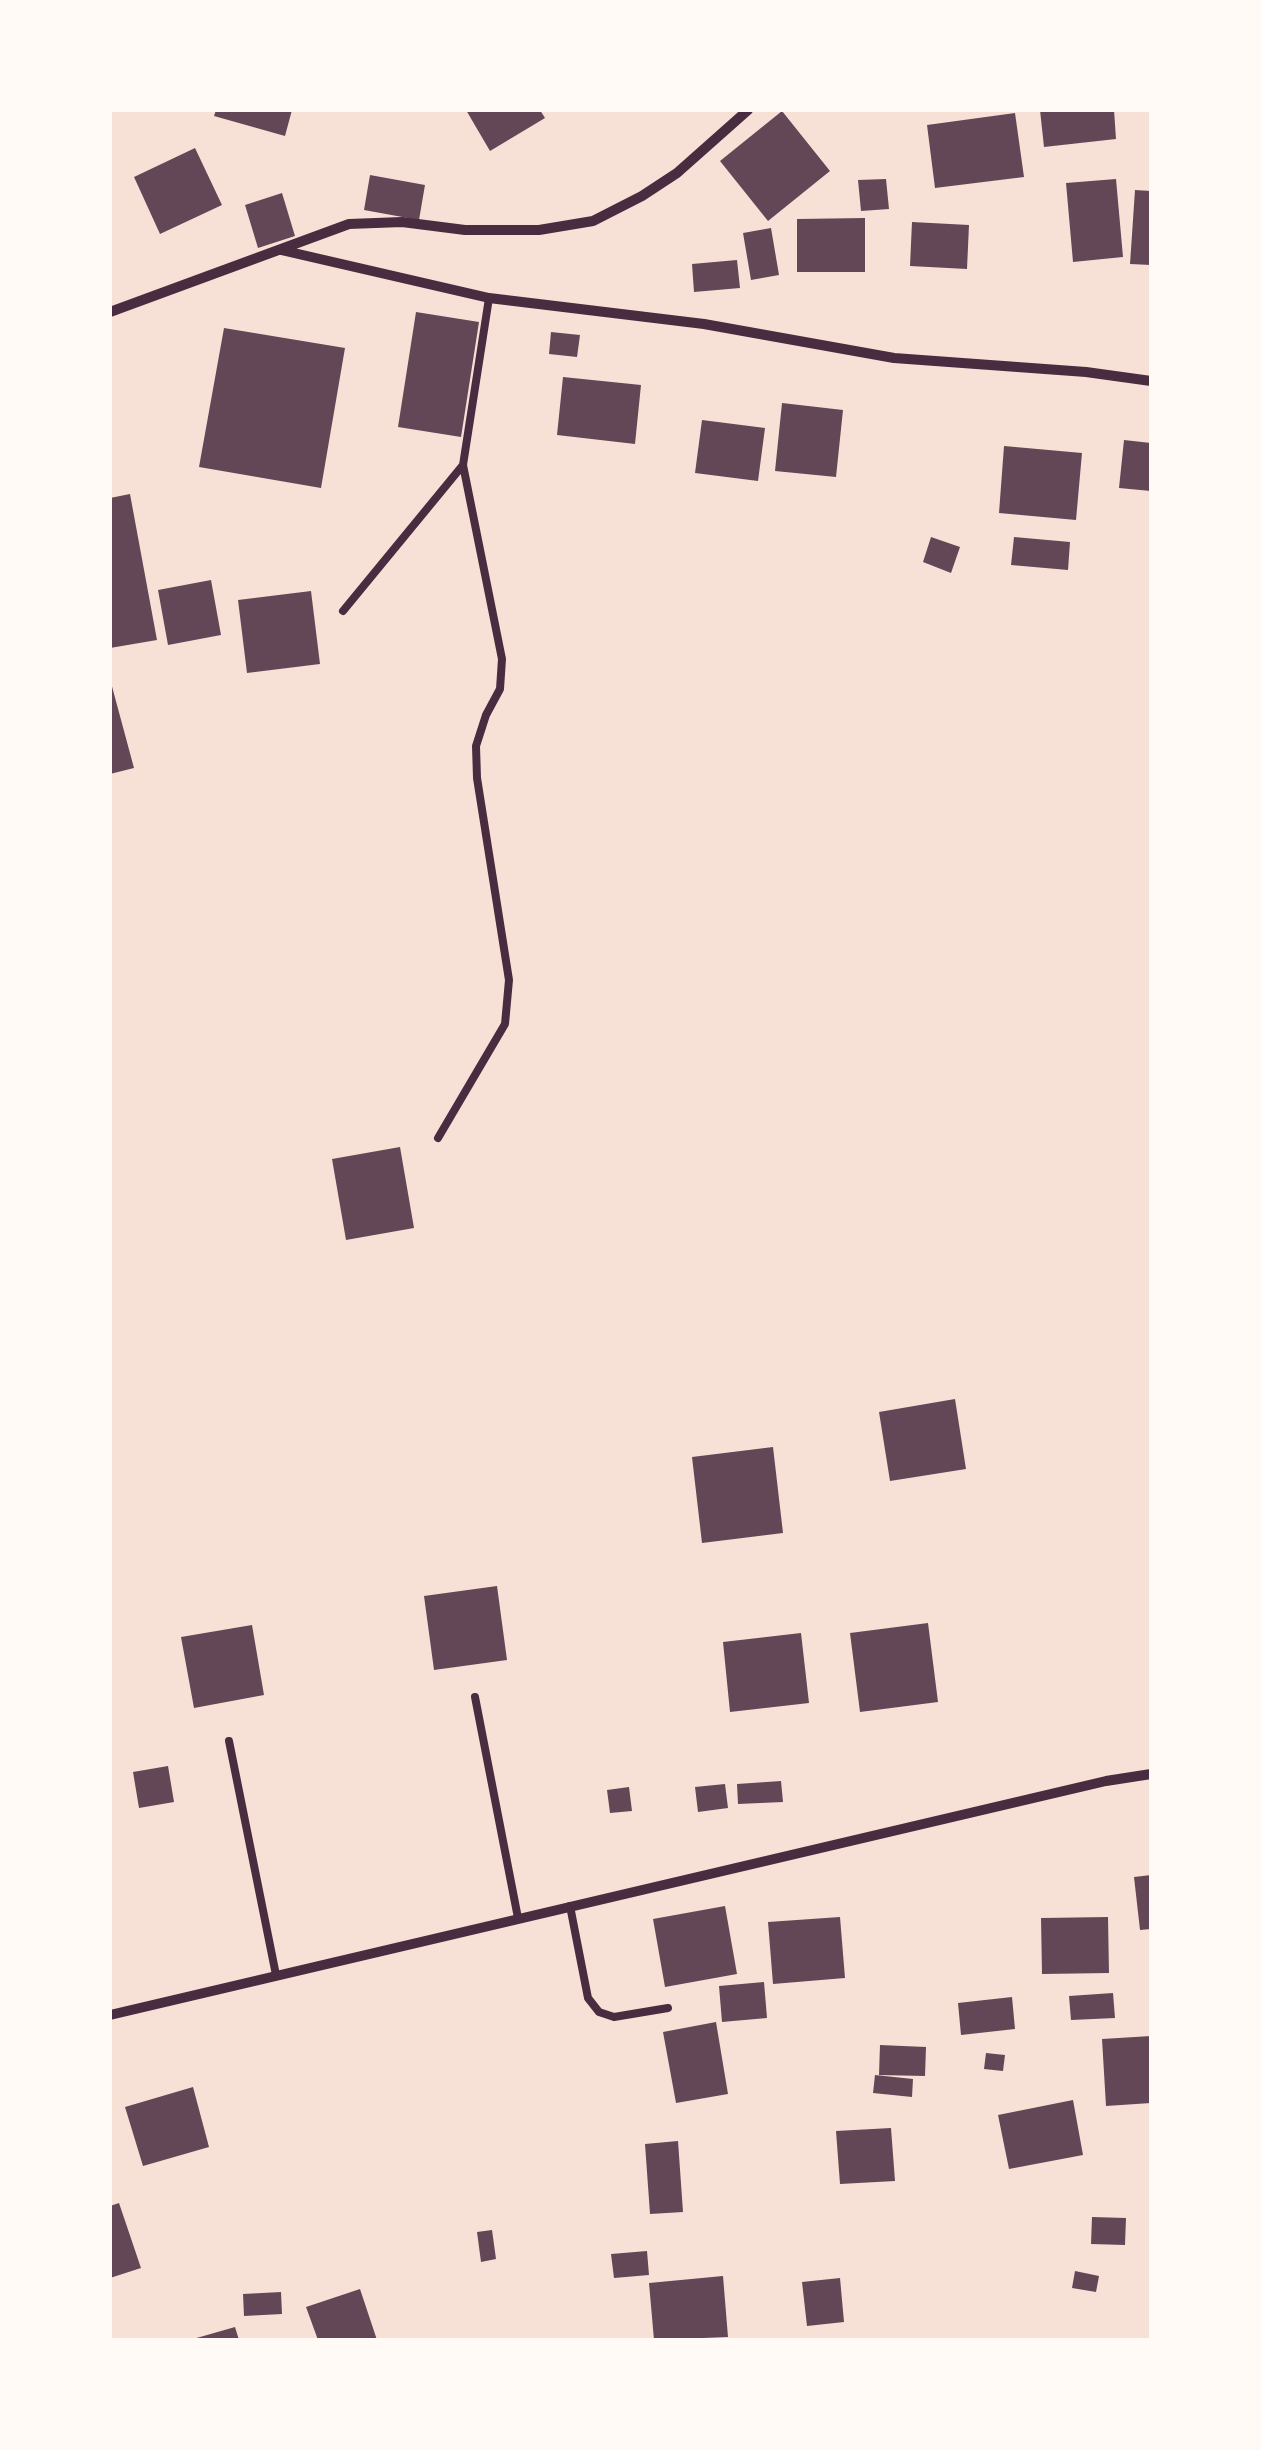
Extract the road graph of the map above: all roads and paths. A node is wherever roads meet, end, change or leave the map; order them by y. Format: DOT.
graph roads {
  1 [pos="744,112"];
  2 [pos="281,250"];
  3 [pos="489,298"];
  4 [pos="110,312"];
  5 [pos="1151,380"];
  6 [pos="463,465"];
  7 [pos="343,611"];
  8 [pos="438,1138"];
  9 [pos="475,1696"];
  10 [pos="229,1741"];
  11 [pos="1151,1774"];
  12 [pos="570,1906"];
  13 [pos="518,1918"];
  14 [pos="276,1975"];
  15 [pos="668,2008"];
  16 [pos="110,2015"];
  1 -- 2 [label="street"];
  2 -- 3 [label="street"];
  2 -- 4 [label="street"];
  3 -- 5 [label="street"];
  3 -- 6 [label="lane"];
  6 -- 7 [label="lane"];
  6 -- 8 [label="lane"];
  9 -- 13 [label="lane"];
  10 -- 14 [label="lane"];
  11 -- 12 [label="street"];
  12 -- 13 [label="street"];
  12 -- 15 [label="lane"];
  13 -- 14 [label="street"];
  14 -- 16 [label="street"];
}
